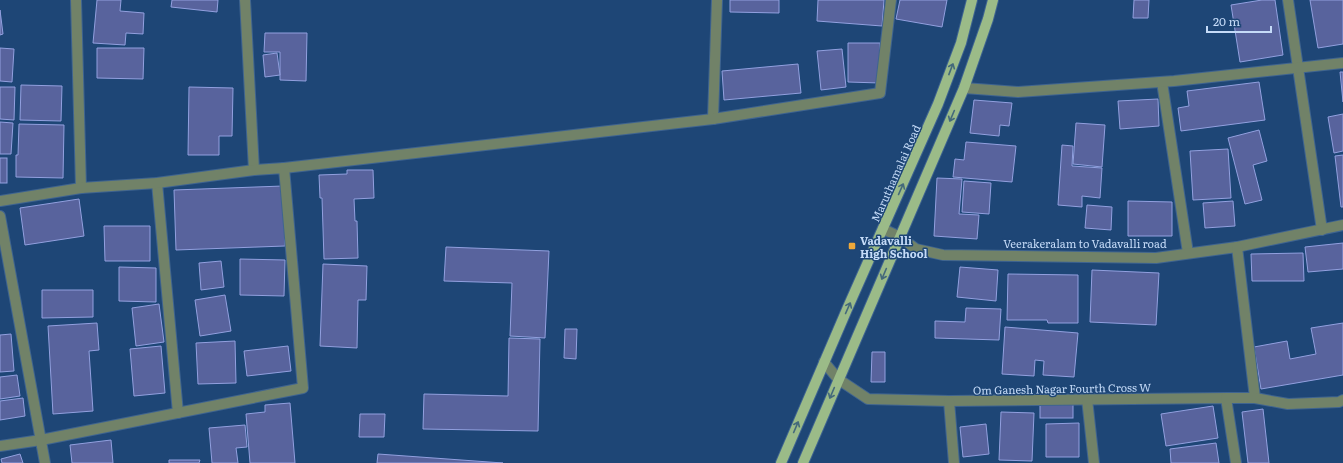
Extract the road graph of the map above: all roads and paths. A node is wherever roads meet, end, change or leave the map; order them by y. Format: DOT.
graph roads {
  1 [pos="76,0"];
  2 [pos="244,0"];
  3 [pos="717,0"];
  4 [pos="891,0"];
  5 [pos="972,0"];
  6 [pos="993,0"];
  7 [pos="1288,0"];
  8 [pos="1343,64"];
  9 [pos="1299,68"];
  10 [pos="1162,82"];
  11 [pos="964,88"];
  12 [pos="713,119"];
  13 [pos="284,168"];
  14 [pos="254,170"];
  15 [pos="157,183"];
  16 [pos="80,188"];
  17 [pos="0,201"];
  18 [pos="0,216"];
  19 [pos="1343,225"];
  20 [pos="883,229"];
  21 [pos="1322,230"];
  22 [pos="900,236"];
  23 [pos="1237,247"];
  24 [pos="1188,253"];
  25 [pos="824,362"];
  26 [pos="838,378"];
  27 [pos="1226,398"];
  28 [pos="1255,398"];
  29 [pos="1087,399"];
  30 [pos="1343,400"];
  31 [pos="949,401"];
  32 [pos="178,413"];
  33 [pos="41,440"];
  34 [pos="0,446"];
  35 [pos="45,463"];
  36 [pos="781,463"];
  37 [pos="803,463"];
  38 [pos="954,463"];
  39 [pos="1094,463"];
  40 [pos="1236,463"];
  1 -- 16 [label="street"];
  2 -- 14 [label="street"];
  3 -- 12 [label="street"];
  4 -- 12 [label="street"];
  20 -- 5 [label="main road, Maruthamalai Road, one-way"];
  6 -- 11 [label="main road"];
  7 -- 9 [label="street"];
  8 -- 9 [label="street"];
  9 -- 10 [label="street"];
  9 -- 21 [label="street"];
  10 -- 11 [label="street"];
  10 -- 24 [label="street"];
  11 -- 22 [label="main road, one-way"];
  12 -- 13 [label="street"];
  13 -- 14 [label="street"];
  13 -- 32 [label="street"];
  14 -- 15 [label="street"];
  15 -- 16 [label="street"];
  15 -- 32 [label="street"];
  16 -- 17 [label="street"];
  18 -- 33 [label="street"];
  19 -- 21 [label="street, Veerakeralam to Vadavalli road"];
  20 -- 22 [label="street, Veerakeralam to Vadavalli road"];
  25 -- 20 [label="main road, Maruthamalai Road, one-way"];
  21 -- 23 [label="street, Veerakeralam to Vadavalli road"];
  22 -- 24 [label="street, Veerakeralam to Vadavalli road"];
  22 -- 26 [label="main road, one-way"];
  23 -- 24 [label="street, Veerakeralam to Vadavalli road"];
  23 -- 28 [label="street"];
  25 -- 26 [label="street, Om Ganesh Nagar Fourth Cross W"];
  36 -- 25 [label="main road, Maruthamalai Road, one-way"];
  26 -- 31 [label="street, Om Ganesh Nagar Fourth Cross W"];
  26 -- 37 [label="main road, one-way"];
  27 -- 28 [label="street, Om Ganesh Nagar Fourth Cross W"];
  27 -- 29 [label="street, Om Ganesh Nagar Fourth Cross W"];
  27 -- 40 [label="street"];
  28 -- 30 [label="street, Om Ganesh Nagar Fourth Cross W"];
  29 -- 31 [label="street, Om Ganesh Nagar Fourth Cross W"];
  29 -- 39 [label="street"];
  31 -- 38 [label="street"];
  32 -- 33 [label="street"];
  33 -- 34 [label="street"];
  33 -- 35 [label="street"];
}
